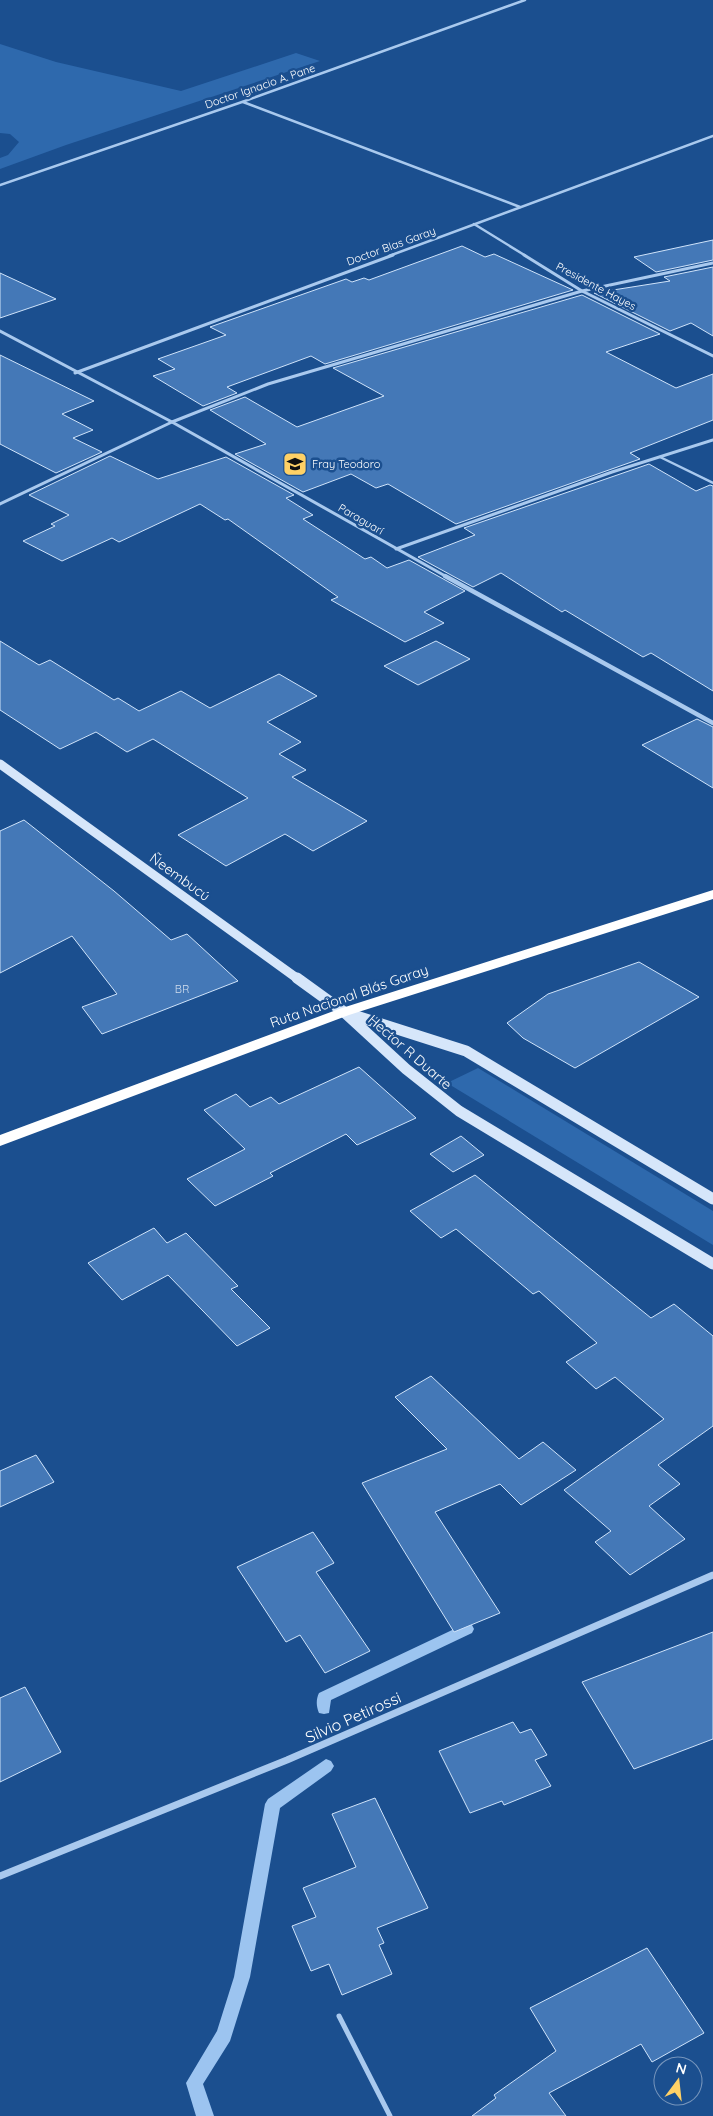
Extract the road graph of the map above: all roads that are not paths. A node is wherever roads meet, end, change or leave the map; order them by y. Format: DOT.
graph roads {
  1 [pos="525,0"];
  2 [pos="242,102"];
  3 [pos="713,136"];
  4 [pos="0,185"];
  5 [pos="520,207"];
  6 [pos="474,224"];
  7 [pos="713,263"];
  8 [pos="582,291"];
  9 [pos="0,331"];
  10 [pos="713,356"];
  11 [pos="75,373"];
  12 [pos="172,422"];
  13 [pos="713,440"];
  14 [pos="660,457"];
  15 [pos="713,483"];
  16 [pos="0,504"];
  17 [pos="396,549"];
  18 [pos="713,723"];
  19 [pos="0,764"];
  20 [pos="713,894"];
  21 [pos="344,1012"];
  22 [pos="0,1142"];
  23 [pos="713,1199"];
  24 [pos="713,1264"];
  25 [pos="713,1575"];
  26 [pos="0,1876"];
  27 [pos="340,2016"];
  28 [pos="390,2116"];
  1 -- 2 [label="street, Doctor Ignacio A. Pane"];
  2 -- 4 [label="street, Doctor Ignacio A. Pane"];
  2 -- 5 [label="street"];
  3 -- 5 [label="street, Doctor Blas Garay"];
  5 -- 6 [label="street, Doctor Blas Garay"];
  6 -- 8 [label="street, Presidente Hayes"];
  6 -- 11 [label="street, Doctor Blas Garay"];
  7 -- 8 [label="street"];
  8 -- 10 [label="street, Presidente Hayes"];
  8 -- 12 [label="street"];
  9 -- 11 [label="street, Paraguarí"];
  11 -- 12 [label="street, Paraguarí"];
  12 -- 16 [label="street"];
  12 -- 17 [label="street, Paraguarí"];
  13 -- 14 [label="street"];
  14 -- 15 [label="lane"];
  14 -- 17 [label="street"];
  17 -- 18 [label="street, Paraguarí"];
  19 -- 21 [label="street, Ñeembucú"];
  20 -- 21 [label="highway, Ruta Nacional Blás Garay"];
  21 -- 22 [label="highway, Ruta Nacional Blás Garay"];
  21 -- 23 [label="street, Hector R Duarte"];
  21 -- 24 [label="street, Hector R Duarte"];
  25 -- 26 [label="street, Silvio Petirossi"];
  27 -- 28 [label="lane"];
}
